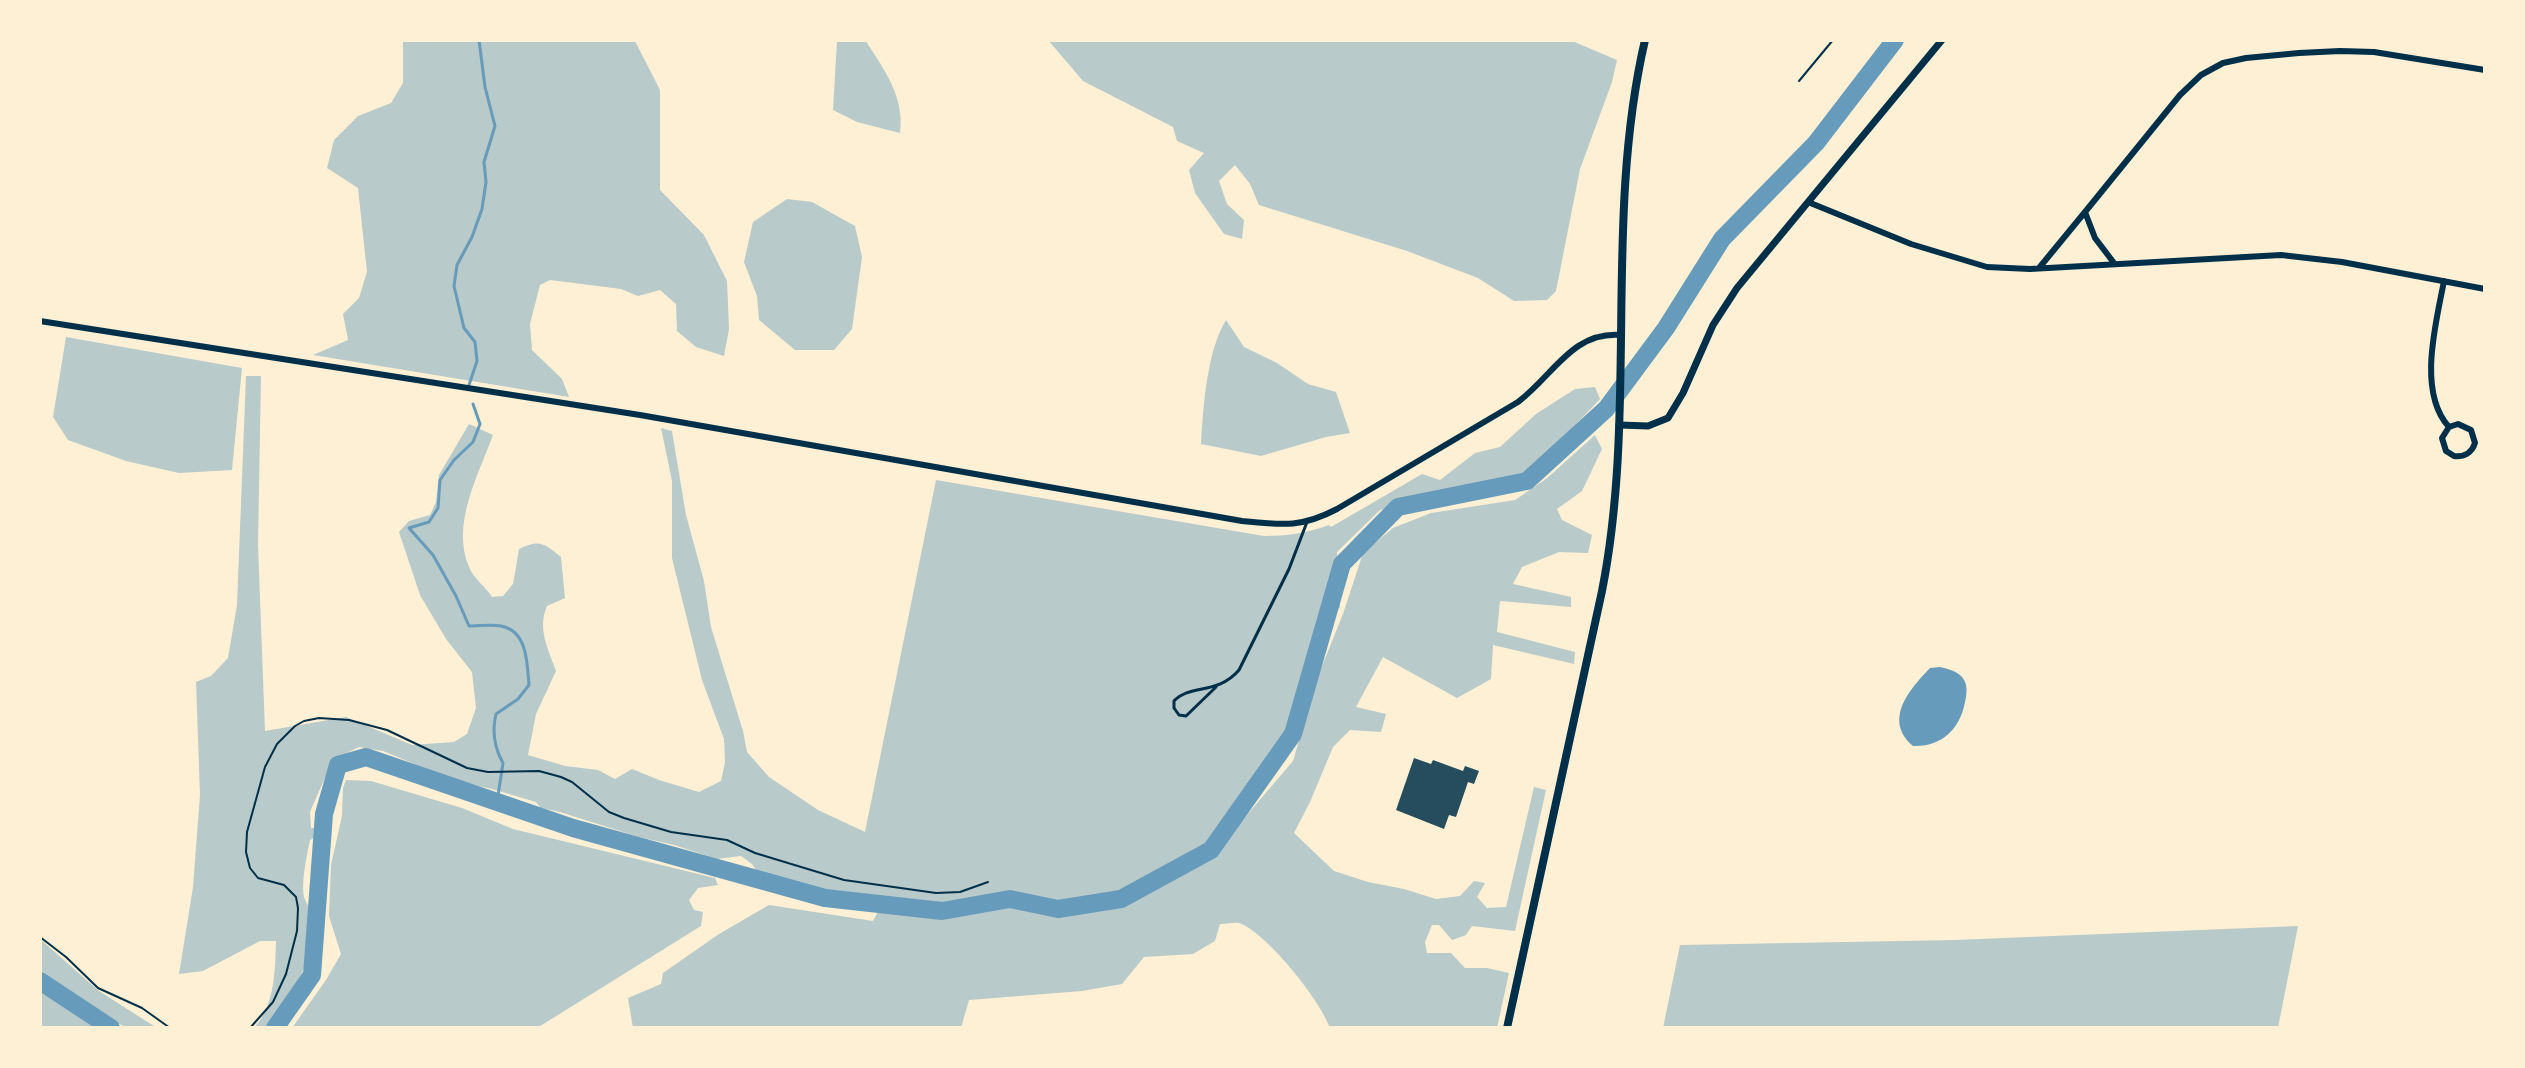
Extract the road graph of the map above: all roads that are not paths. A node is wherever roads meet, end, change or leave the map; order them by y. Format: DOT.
graph roads {
  1 [pos="1645,40"];
  2 [pos="1942,40"];
  3 [pos="2485,70"];
  4 [pos="1808,202"];
  5 [pos="2085,212"];
  6 [pos="2114,263"];
  7 [pos="2038,268"];
  8 [pos="2444,281"];
  9 [pos="2485,289"];
  10 [pos="40,321"];
  11 [pos="1621,335"];
  12 [pos="1619,425"];
  13 [pos="2449,427"];
  14 [pos="1307,522"];
  15 [pos="1216,687"];
  16 [pos="1507,1028"];
  1 -- 11 [label="main road"];
  2 -- 4 [label="street"];
  3 -- 5 [label="street"];
  4 -- 7 [label="street"];
  4 -- 12 [label="street"];
  5 -- 6 [label="street"];
  5 -- 7 [label="street"];
  6 -- 7 [label="street"];
  6 -- 8 [label="street"];
  8 -- 9 [label="street"];
  8 -- 13 [label="street"];
  10 -- 14 [label="street"];
  11 -- 12 [label="main road"];
  11 -- 14 [label="street"];
  12 -- 16 [label="main road"];
  13 -- 13 [label="street"];
  14 -- 15 [label="lane"];
  15 -- 15 [label="lane"];
}
